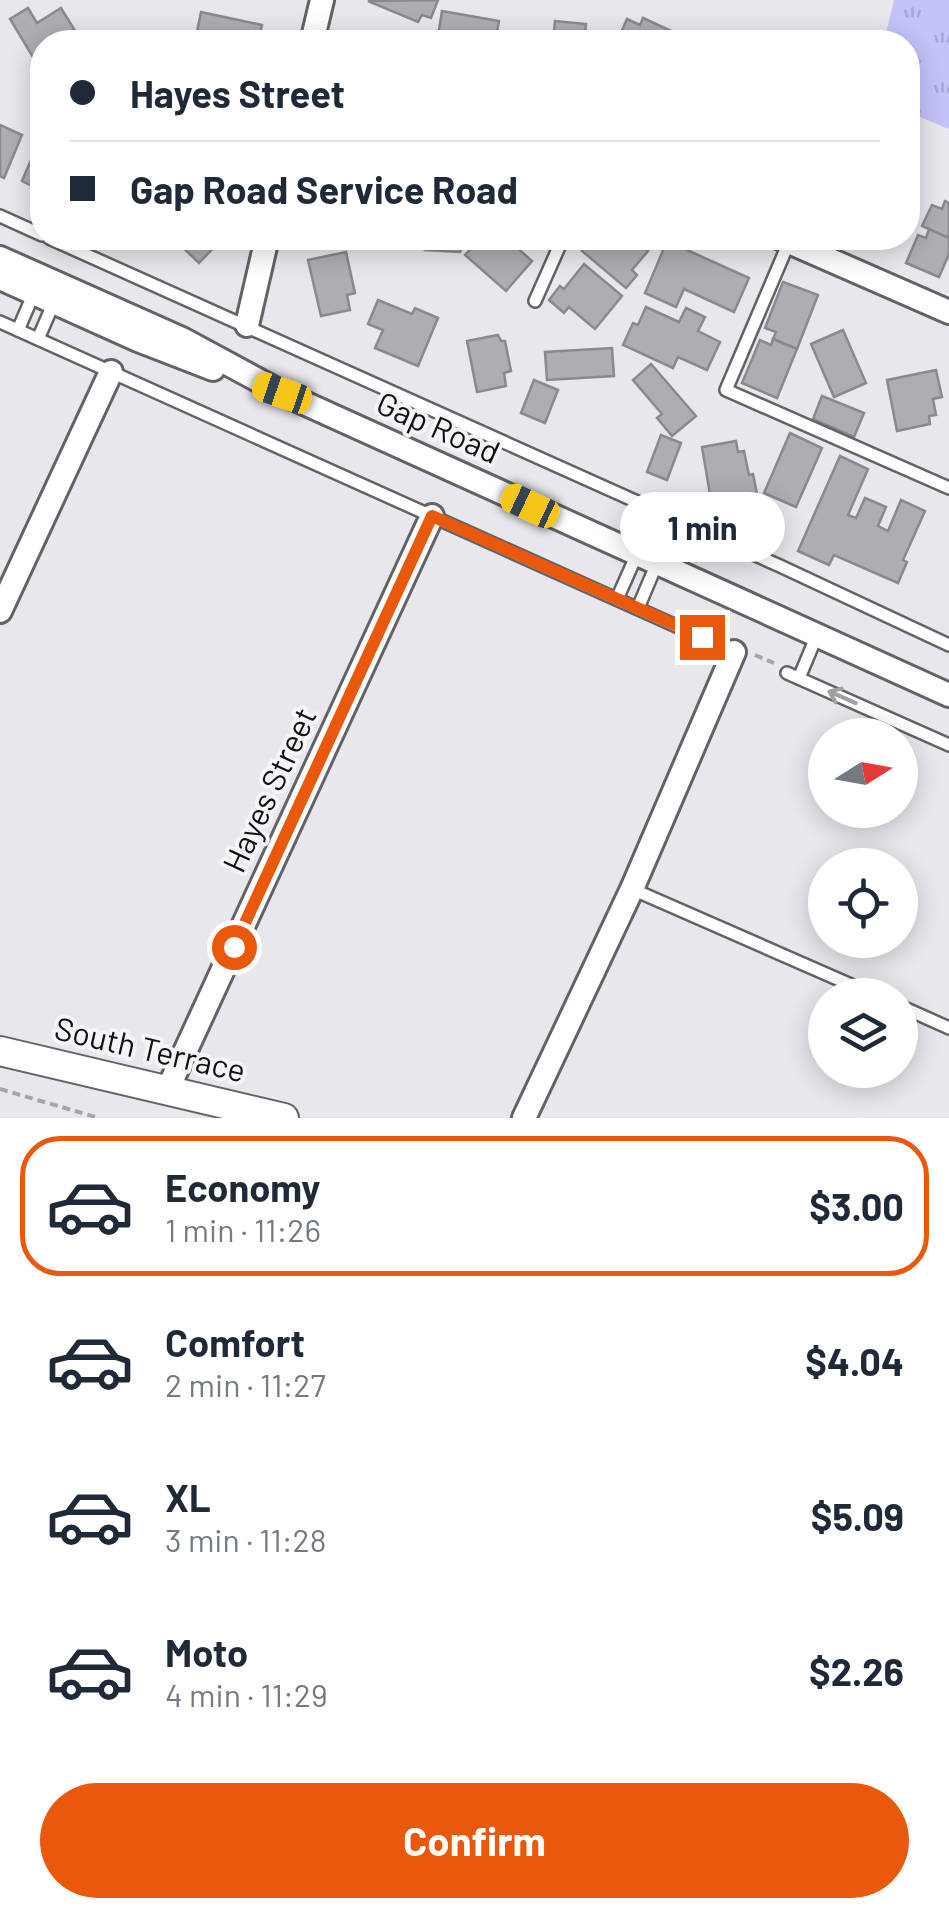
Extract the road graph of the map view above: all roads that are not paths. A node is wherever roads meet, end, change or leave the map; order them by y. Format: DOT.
graph roads {
  1 [pos="322,0"];
  2 [pos="321,30"];
  3 [pos="0,216"];
  4 [pos="30,229"];
  5 [pos="77,250"];
  6 [pos="264,250"];
  7 [pos="558,250"];
  8 [pos="781,250"];
  9 [pos="810,250"];
  10 [pos="0,258"];
  11 [pos="0,278"];
  12 [pos="47,289"];
  13 [pos="535,301"];
  14 [pos="947,305"];
  15 [pos="0,322"];
  16 [pos="246,325"];
  17 [pos="18,330"];
  18 [pos="38,339"];
  19 [pos="110,372"];
  20 [pos="949,488"];
  21 [pos="432,516"];
  22 [pos="647,558"];
  23 [pos="617,599"];
  24 [pos="638,608"];
  25 [pos="0,611"];
  26 [pos="816,635"];
  27 [pos="949,645"];
  28 [pos="734,652"];
  29 [pos="949,696"];
  30 [pos="949,745"];
  31 [pos="632,890"];
  32 [pos="835,978"];
  33 [pos="918,1014"];
  34 [pos="949,1028"];
  35 [pos="0,1051"];
  36 [pos="167,1090"];
  37 [pos="284,1118"];
  38 [pos="524,1118"];
  1 -- 2 [label="street"];
  3 -- 4 [label="lane"];
  5 -- 16 [label="lane"];
  6 -- 16 [label="street"];
  7 -- 13 [label="lane"];
  8 -- 20 [label="lane"];
  9 -- 14 [label="street"];
  10 -- 12 [label="street, Gap Road"];
  11 -- 12 [label="street, Gap Road"];
  12 -- 17 [label="lane"];
  12 -- 18 [label="lane"];
  12 -- 22 [label="street, Gap Road"];
  15 -- 17 [label="lane"];
  16 -- 27 [label="lane"];
  17 -- 18 [label="lane"];
  18 -- 19 [label="lane"];
  19 -- 21 [label="lane"];
  19 -- 25 [label="street"];
  21 -- 23 [label="lane"];
  21 -- 36 [label="street, Hayes Street"];
  22 -- 23 [label="lane"];
  22 -- 24 [label="lane"];
  22 -- 26 [label="street, Gap Road"];
  23 -- 24 [label="lane"];
  24 -- 28 [label="lane"];
  26 -- 29 [label="street, Gap Road"];
  30 -- 26 [label="lane, one-way"];
  28 -- 31 [label="street"];
  31 -- 32 [label="lane"];
  31 -- 38 [label="street"];
  33 -- 34 [label="lane"];
  35 -- 36 [label="street, South Terrace"];
  36 -- 37 [label="street, South Terrace"];
}
